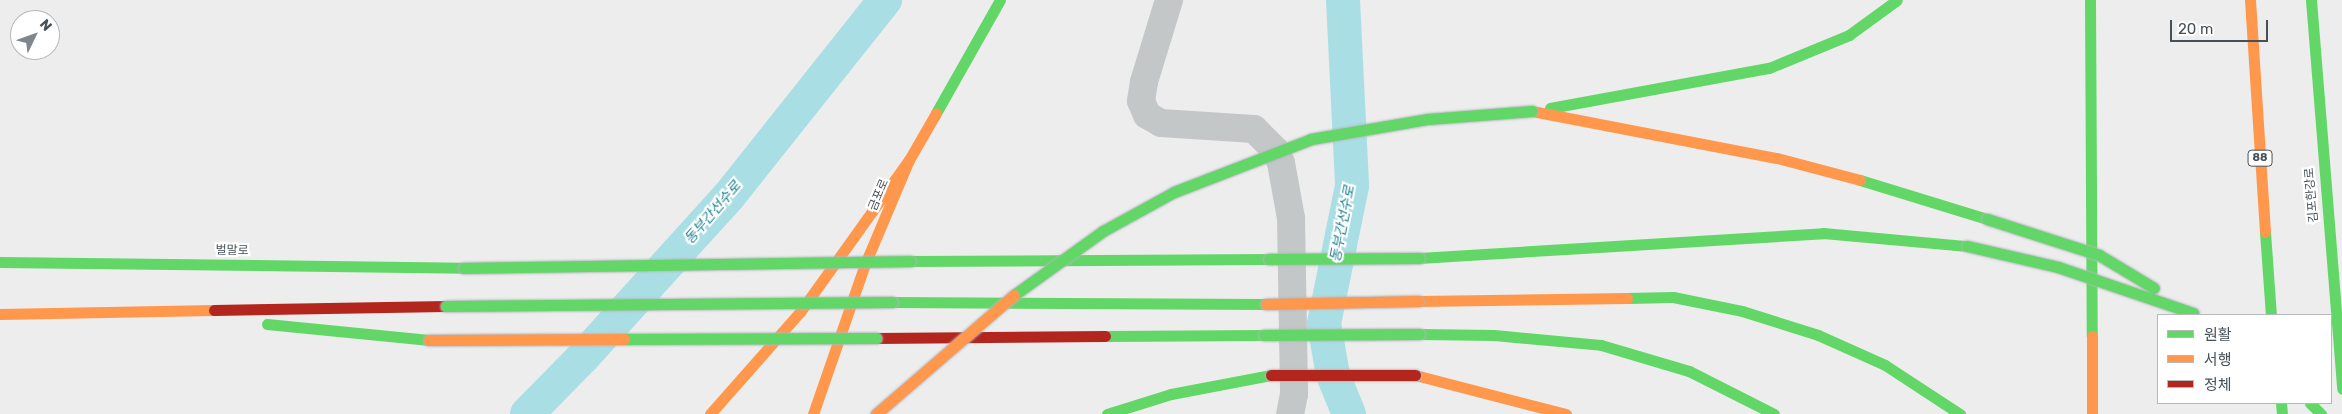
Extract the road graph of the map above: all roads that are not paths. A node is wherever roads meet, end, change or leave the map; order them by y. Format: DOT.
graph roads {
  1 [pos="1000,0"];
  2 [pos="1169,0"];
  3 [pos="1897,0"];
  4 [pos="2090,0"];
  5 [pos="2241,0"];
  6 [pos="2250,0"];
  7 [pos="2311,0"];
  8 [pos="2313,40"];
  9 [pos="2255,69"];
  10 [pos="1532,111"];
  11 [pos="2335,124"];
  12 [pos="909,160"];
  13 [pos="0,262"];
  14 [pos="136,312"];
  15 [pos="0,314"];
  16 [pos="2195,314"];
  17 [pos="2270,314"];
  18 [pos="2342,389"];
  19 [pos="2311,404"];
  20 [pos="710,414"];
  21 [pos="813,414"];
  22 [pos="876,414"];
  23 [pos="1107,414"];
  24 [pos="1290,414"];
  25 [pos="1566,414"];
  26 [pos="1774,414"];
  27 [pos="1960,414"];
  28 [pos="2092,414"];
  29 [pos="2321,414"];
  1 -- 12 [label="main road, 금포로"];
  2 -- 24 [label="street"];
  3 -- 10 [label="main road"];
  4 -- 28 [label="main road"];
  5 -- 9 [label="main road"];
  6 -- 9 [label="main road, 88"];
  7 -- 8 [label="main road, 김포한강로"];
  8 -- 11 [label="main road"];
  8 -- 18 [label="main road, 김포한강로"];
  9 -- 17 [label="main road, 88"];
  10 -- 16 [label="main road, bridge"];
  10 -- 22 [label="main road, bridge"];
  12 -- 20 [label="main road"];
  12 -- 21 [label="main road, 금포로"];
  13 -- 16 [label="main road, 벌말로, bridge"];
  14 -- 15 [label="main road"];
  14 -- 26 [label="main road, bridge"];
  14 -- 27 [label="main road, bridge"];
  19 -- 29 [label="main road"];
  23 -- 25 [label="main road, bridge"];
}
